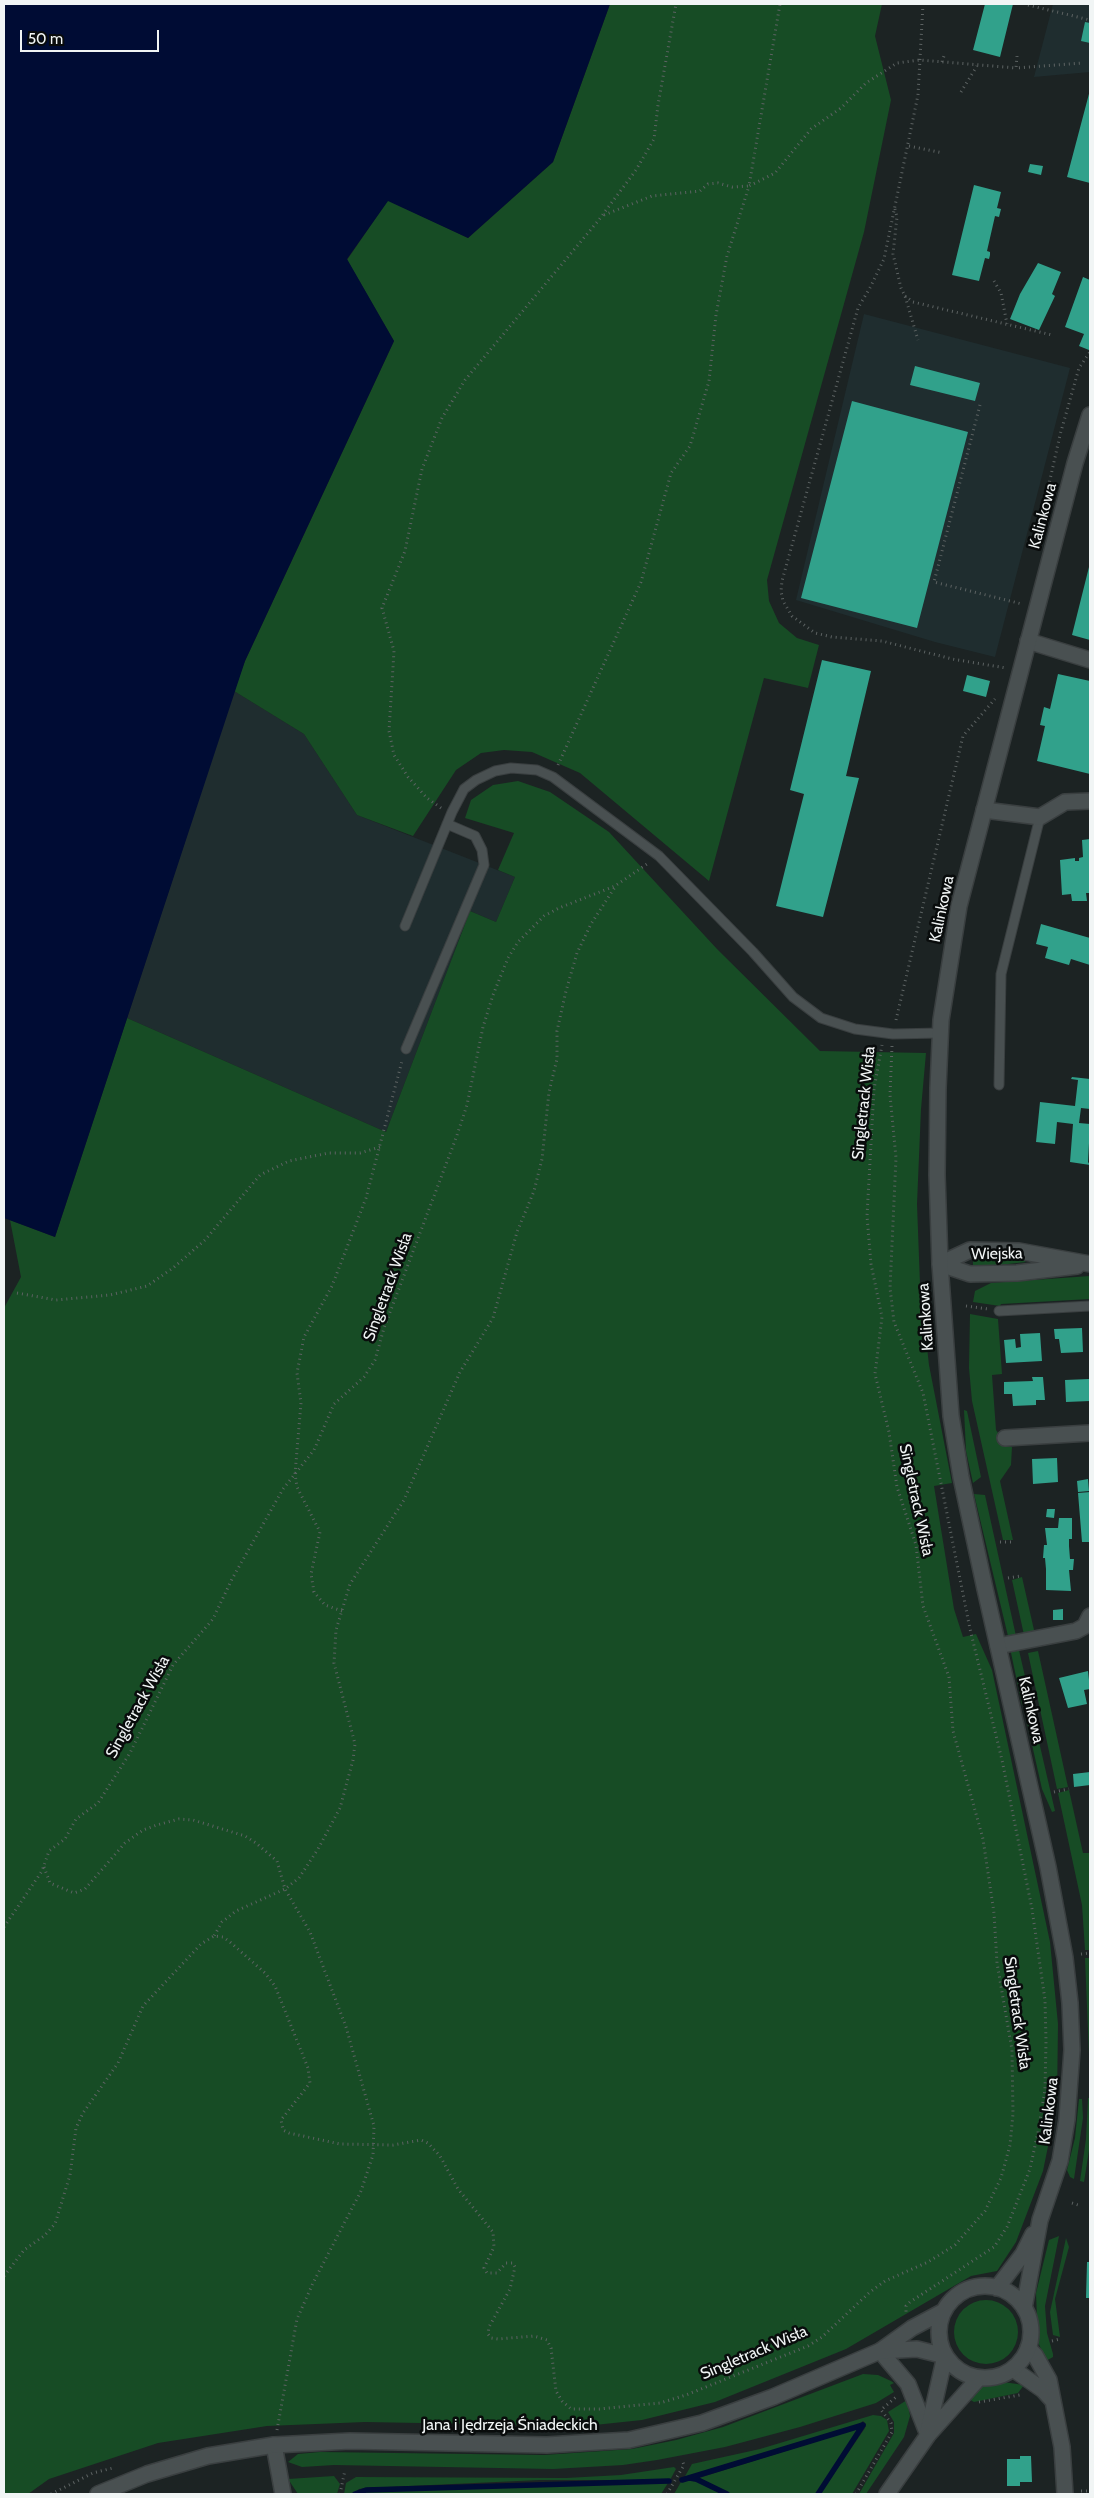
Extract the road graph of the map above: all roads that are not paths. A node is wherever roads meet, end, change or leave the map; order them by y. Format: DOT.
graph roads {
  1 [pos="1090,414"];
  2 [pos="1028,641"];
  3 [pos="1090,660"];
  4 [pos="1090,800"];
  5 [pos="984,810"];
  6 [pos="1040,817"];
  7 [pos="447,824"];
  8 [pos="405,926"];
  9 [pos="940,1033"];
  10 [pos="406,1049"];
  11 [pos="999,1085"];
  12 [pos="940,1264"];
  13 [pos="1090,1264"];
  14 [pos="1090,1306"];
  15 [pos="999,1311"];
  16 [pos="1090,1433"];
  17 [pos="1005,1438"];
  18 [pos="1090,1616"];
  19 [pos="998,1646"];
  20 [pos="1040,2220"];
  21 [pos="997,2288"];
  22 [pos="1024,2308"];
  23 [pos="944,2311"];
  24 [pos="1028,2348"];
  25 [pos="880,2351"];
  26 [pos="946,2356"];
  27 [pos="1013,2369"];
  28 [pos="979,2378"];
  29 [pos="1054,2402"];
  30 [pos="928,2435"];
  31 [pos="274,2445"];
  32 [pos="98,2494"];
  33 [pos="283,2494"];
  34 [pos="887,2494"];
  35 [pos="1065,2494"];
  1 -- 2 [label="street, Kalinkowa"];
  2 -- 3 [label="street"];
  2 -- 5 [label="street, Kalinkowa"];
  4 -- 6 [label="street"];
  5 -- 6 [label="street"];
  5 -- 9 [label="street, Kalinkowa"];
  6 -- 11 [label="lane"];
  7 -- 8 [label="lane"];
  7 -- 9 [label="lane"];
  7 -- 10 [label="lane"];
  9 -- 12 [label="street, Kalinkowa"];
  12 -- 13 [label="street, Wiejska"];
  12 -- 13 [label="street, Wiejska"];
  12 -- 19 [label="street, Kalinkowa"];
  14 -- 15 [label="lane"];
  16 -- 17 [label="street"];
  18 -- 19 [label="street"];
  19 -- 20 [label="street, Kalinkowa"];
  20 -- 21 [label="street, Kalinkowa"];
  20 -- 22 [label="street, Kalinkowa"];
  21 -- 22 [label="street"];
  21 -- 23 [label="street"];
  22 -- 24 [label="street"];
  23 -- 25 [label="street, Jana i Jędrzeja Śniadeckich"];
  23 -- 26 [label="street"];
  24 -- 27 [label="street"];
  24 -- 29 [label="street"];
  25 -- 26 [label="street, Jana i Jędrzeja Śniadeckich"];
  25 -- 30 [label="street"];
  25 -- 31 [label="street, Jana i Jędrzeja Śniadeckich"];
  26 -- 28 [label="street"];
  26 -- 30 [label="street"];
  27 -- 28 [label="street"];
  27 -- 29 [label="street"];
  28 -- 30 [label="street"];
  29 -- 35 [label="street"];
  30 -- 34 [label="street"];
  31 -- 32 [label="street, Jana i Jędrzeja Śniadeckich"];
  31 -- 33 [label="street"];
}
